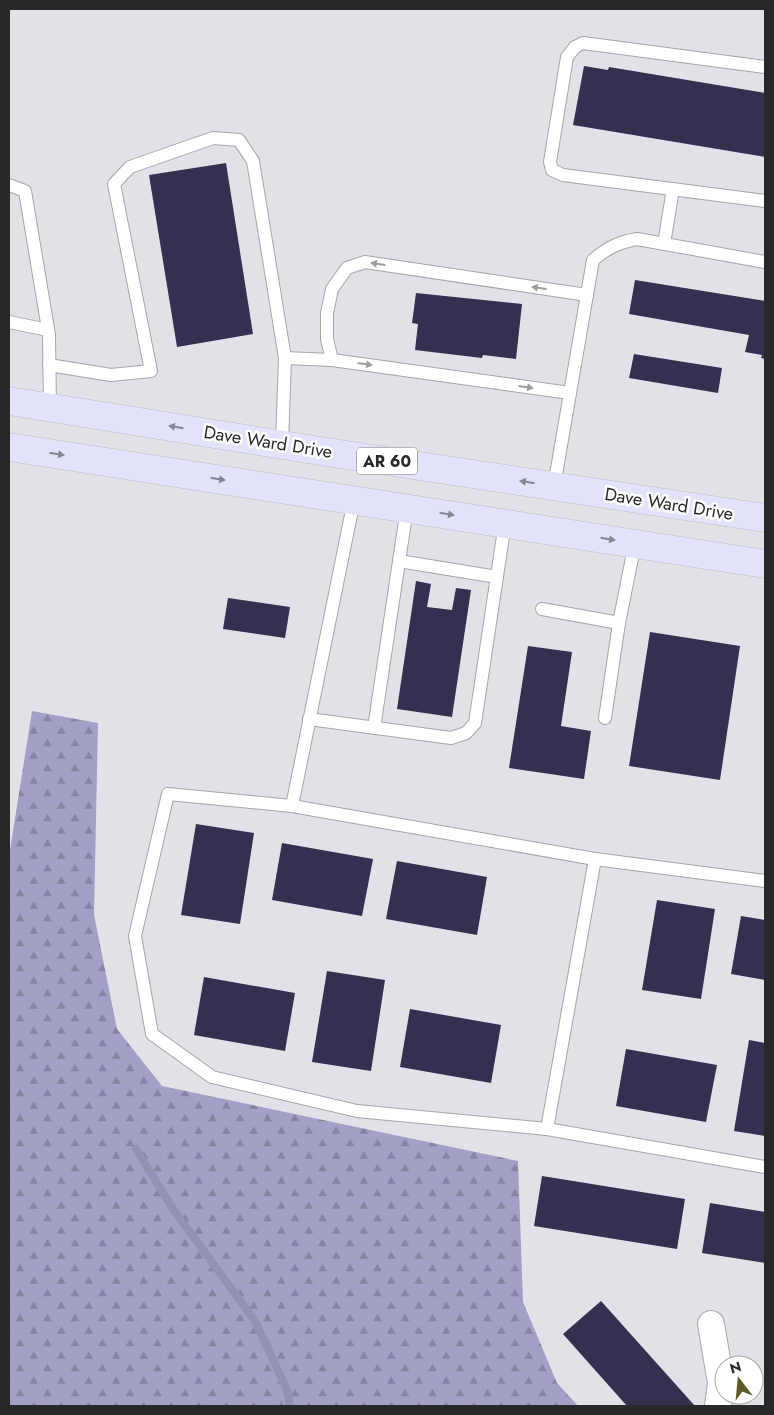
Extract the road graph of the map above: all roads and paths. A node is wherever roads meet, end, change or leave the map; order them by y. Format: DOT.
graph roads {
  1 [pos="765,67"];
  2 [pos="9,185"];
  3 [pos="673,189"];
  4 [pos="765,201"];
  5 [pos="664,244"];
  6 [pos="765,262"];
  7 [pos="587,295"];
  8 [pos="9,322"];
  9 [pos="48,330"];
  10 [pos="285,358"];
  11 [pos="332,360"];
  12 [pos="49,364"];
  13 [pos="570,393"];
  14 [pos="9,401"];
  15 [pos="50,408"];
  16 [pos="282,444"];
  17 [pos="9,447"];
  18 [pos="554,486"];
  19 [pos="354,500"];
  20 [pos="408,508"];
  21 [pos="765,518"];
  22 [pos="505,523"];
  23 [pos="636,543"];
  24 [pos="399,561"];
  25 [pos="765,564"];
  26 [pos="497,577"];
  27 [pos="542,609"];
  28 [pos="620,623"];
  29 [pos="605,718"];
  30 [pos="309,719"];
  31 [pos="374,728"];
  32 [pos="292,806"];
  33 [pos="595,859"];
  34 [pos="765,881"];
  35 [pos="547,1129"];
  36 [pos="765,1168"];
  37 [pos="711,1324"];
  38 [pos="718,1406"];
  1 -- 3 [label="lane"];
  2 -- 9 [label="lane"];
  3 -- 4 [label="lane"];
  3 -- 5 [label="lane"];
  5 -- 6 [label="lane"];
  5 -- 7 [label="lane"];
  7 -- 11 [label="lane, one-way"];
  7 -- 13 [label="lane"];
  8 -- 9 [label="lane"];
  9 -- 12 [label="lane"];
  10 -- 11 [label="lane"];
  10 -- 12 [label="lane"];
  10 -- 16 [label="lane"];
  11 -- 13 [label="lane, one-way"];
  12 -- 15 [label="lane"];
  13 -- 18 [label="lane"];
  14 -- 15 [label="main road, Dave Ward Drive / AR 60"];
  16 -- 15 [label="main road, Dave Ward Drive / AR 60, one-way"];
  18 -- 16 [label="main road, Dave Ward Drive / AR 60, one-way"];
  17 -- 19 [label="main road, AR 60, one-way"];
  18 -- 21 [label="main road, Dave Ward Drive / AR 60"];
  19 -- 20 [label="main road, AR 60"];
  19 -- 30 [label="lane"];
  20 -- 22 [label="main road, AR 60, one-way"];
  20 -- 24 [label="lane"];
  22 -- 23 [label="main road, AR 60, one-way"];
  22 -- 26 [label="lane"];
  23 -- 25 [label="main road, AR 60"];
  23 -- 28 [label="lane"];
  24 -- 26 [label="lane"];
  24 -- 31 [label="lane"];
  26 -- 31 [label="lane"];
  27 -- 28 [label="lane"];
  28 -- 29 [label="lane"];
  30 -- 31 [label="lane"];
  30 -- 32 [label="lane"];
  32 -- 33 [label="lane"];
  32 -- 35 [label="lane"];
  33 -- 34 [label="lane"];
  33 -- 35 [label="lane"];
  35 -- 36 [label="lane"];
  37 -- 38 [label="street"];
}
